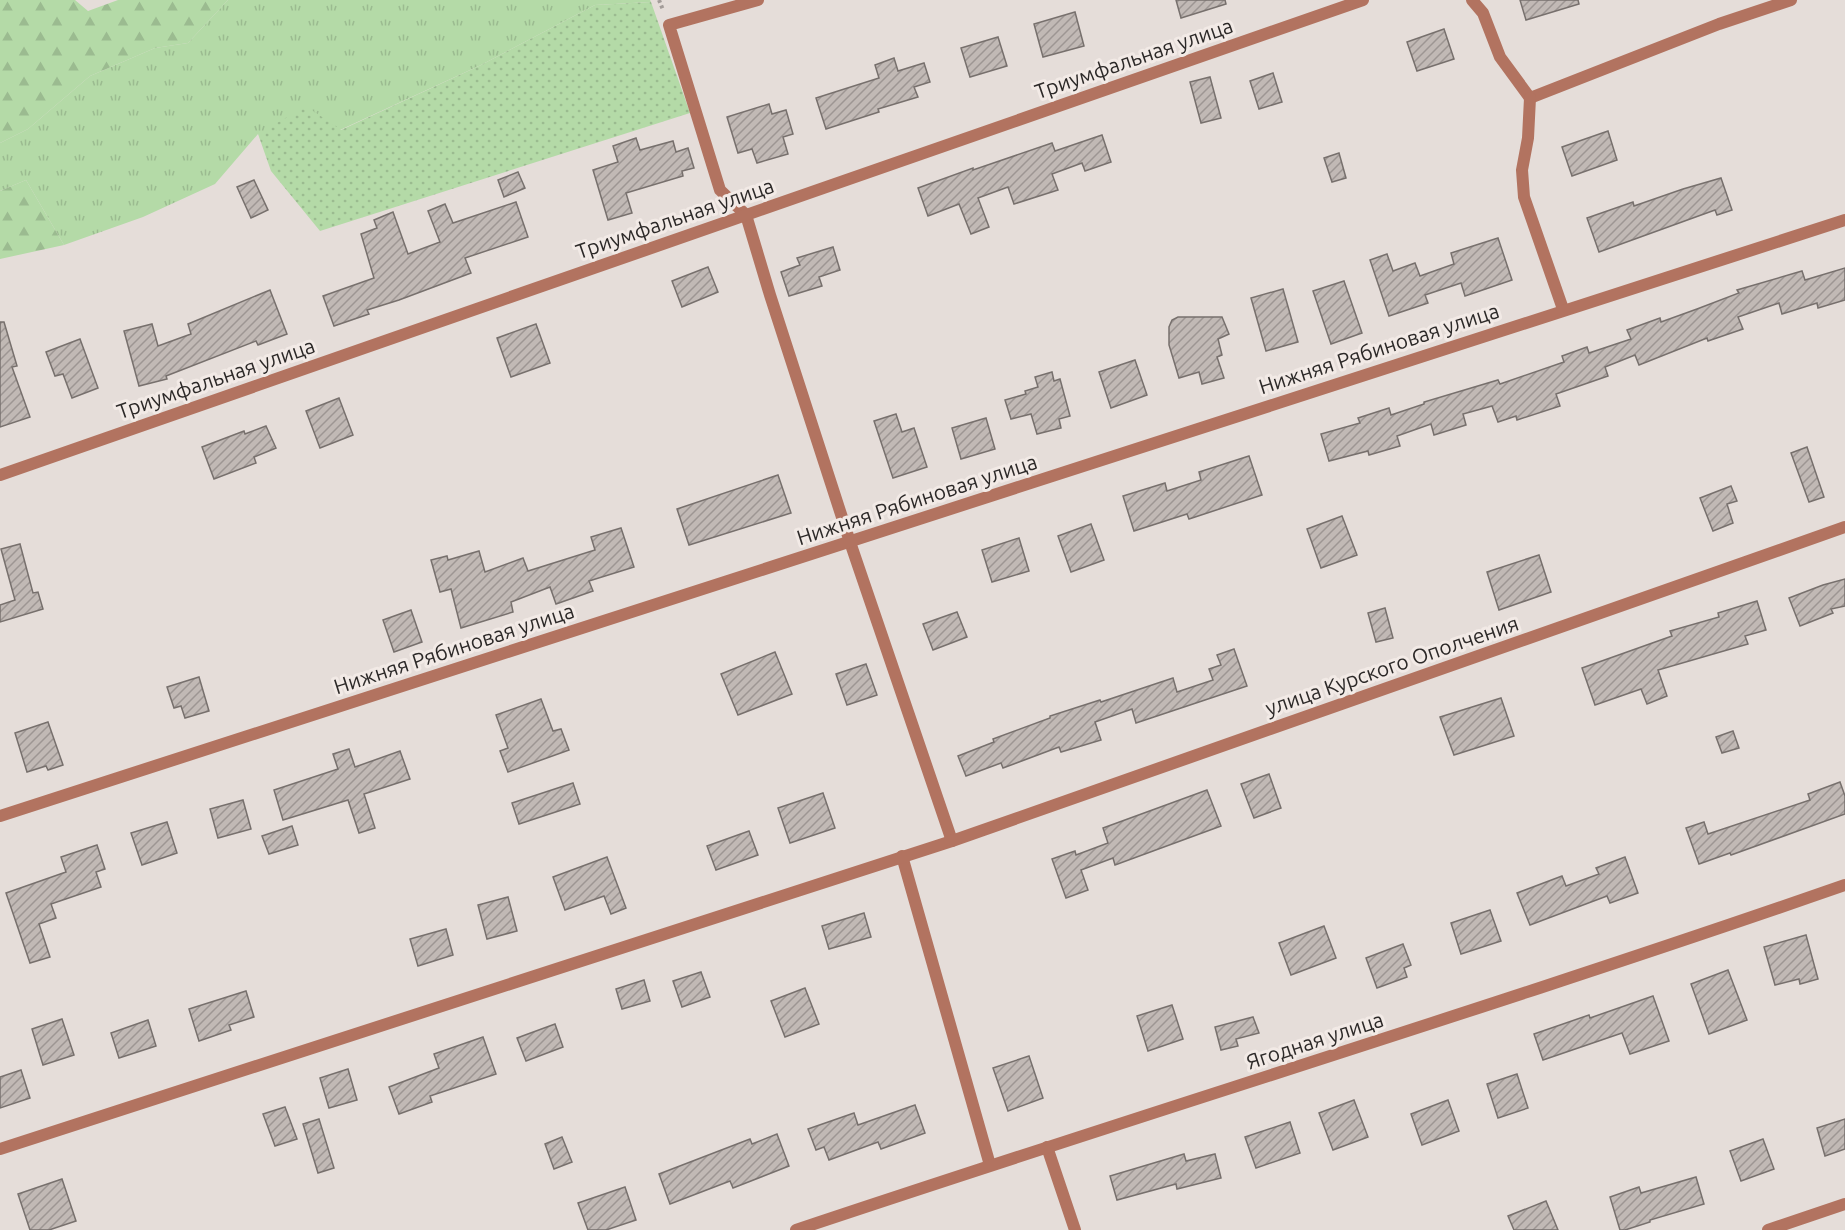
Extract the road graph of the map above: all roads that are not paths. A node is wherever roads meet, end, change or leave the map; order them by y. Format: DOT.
graph roads {
  1 [pos="758,0"];
  2 [pos="1363,0"];
  3 [pos="1472,0"];
  4 [pos="1791,0"];
  5 [pos="1530,98"];
  6 [pos="746,215"];
  7 [pos="1845,220"];
  8 [pos="1563,309"];
  9 [pos="0,475"];
  10 [pos="1845,527"];
  11 [pos="850,542"];
  12 [pos="0,816"];
  13 [pos="952,841"];
  14 [pos="902,856"];
  15 [pos="1845,885"];
  16 [pos="1047,1147"];
  17 [pos="0,1149"];
  18 [pos="990,1165"];
  19 [pos="1845,1204"];
  20 [pos="796,1230"];
  21 [pos="1075,1230"];
  22 [pos="1768,1230"];
  1 -- 6 [label="street"];
  2 -- 6 [label="street, Триумфальная улица"];
  3 -- 5 [label="street"];
  4 -- 5 [label="street"];
  5 -- 8 [label="street"];
  6 -- 9 [label="street, Триумфальная улица"];
  6 -- 11 [label="street"];
  7 -- 8 [label="street, Нижняя Рябиновая улица"];
  8 -- 11 [label="street, Нижняя Рябиновая улица"];
  10 -- 13 [label="street, улица Курского Ополчения"];
  11 -- 12 [label="street, Нижняя Рябиновая улица"];
  11 -- 13 [label="street"];
  13 -- 14 [label="street, улица Курского Ополчения"];
  14 -- 17 [label="street, улица Курского Ополчения"];
  14 -- 18 [label="street"];
  15 -- 16 [label="street, Ягодная улица"];
  16 -- 18 [label="street, Ягодная улица"];
  16 -- 21 [label="street"];
  18 -- 20 [label="street, Ягодная улица"];
  19 -- 22 [label="street"];
}
